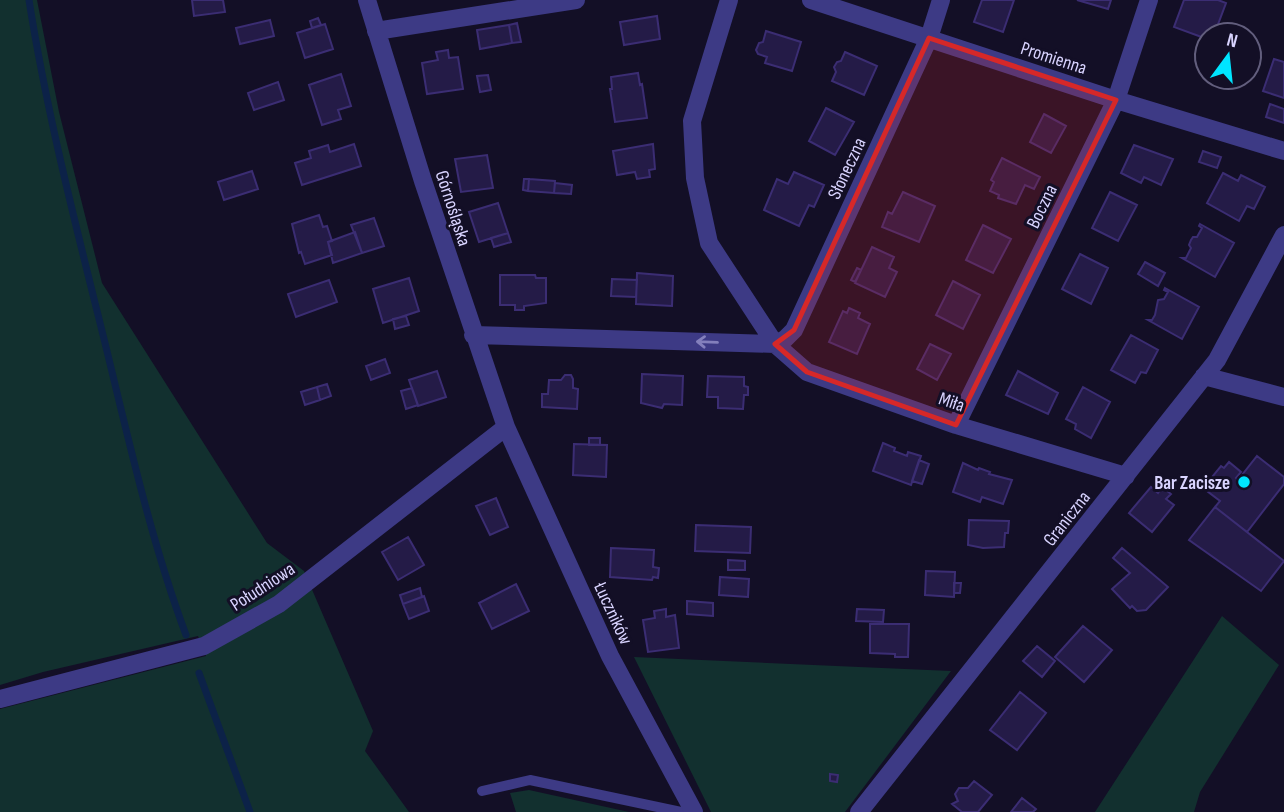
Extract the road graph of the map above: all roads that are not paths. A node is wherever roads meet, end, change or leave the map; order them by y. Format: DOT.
graph roads {
  1 [pos="367,0"];
  2 [pos="576,0"];
  3 [pos="729,0"];
  4 [pos="811,0"];
  5 [pos="940,0"];
  6 [pos="1149,0"];
  7 [pos="376,31"];
  8 [pos="929,38"];
  9 [pos="1116,100"];
  10 [pos="1284,151"];
  11 [pos="1284,235"];
  12 [pos="473,335"];
  13 [pos="775,344"];
  14 [pos="1204,376"];
  15 [pos="1284,397"];
  16 [pos="956,425"];
  17 [pos="506,427"];
  18 [pos="1126,476"];
  19 [pos="0,699"];
  20 [pos="482,791"];
  21 [pos="681,812"];
  22 [pos="694,812"];
  23 [pos="859,812"];
  1 -- 7 [label="street, Górnośląska"];
  2 -- 7 [label="street"];
  3 -- 13 [label="street, Miła"];
  4 -- 8 [label="street, Promienna"];
  5 -- 8 [label="street, Słoneczna"];
  6 -- 9 [label="street, Boczna"];
  7 -- 12 [label="street, Górnośląska"];
  8 -- 9 [label="street, Promienna"];
  8 -- 13 [label="street, Słoneczna"];
  9 -- 10 [label="street, Promienna"];
  9 -- 16 [label="street, Boczna"];
  11 -- 14 [label="street, Graniczna"];
  13 -- 12 [label="street, one-way"];
  12 -- 17 [label="street, Górnośląska"];
  13 -- 16 [label="street, Miła"];
  14 -- 15 [label="street"];
  14 -- 18 [label="street, Graniczna"];
  16 -- 18 [label="street, Miła"];
  17 -- 19 [label="street, Południowa"];
  17 -- 22 [label="street, Łuczników"];
  18 -- 23 [label="street, Graniczna"];
  20 -- 21 [label="lane"];
}
